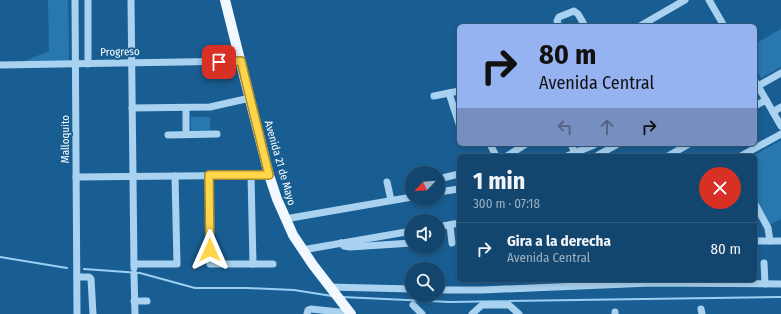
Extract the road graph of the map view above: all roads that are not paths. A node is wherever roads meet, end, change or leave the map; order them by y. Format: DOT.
graph roads {
  1 [pos="75,0"];
  2 [pos="88,0"];
  3 [pos="132,0"];
  4 [pos="225,0"];
  5 [pos="685,0"];
  6 [pos="709,0"];
  7 [pos="558,24"];
  8 [pos="584,24"];
  9 [pos="643,24"];
  10 [pos="723,24"];
  11 [pos="241,61"];
  12 [pos="132,63"];
  13 [pos="76,64"];
  14 [pos="88,64"];
  15 [pos="0,65"];
  16 [pos="781,73"];
  17 [pos="757,83"];
  18 [pos="457,91"];
  19 [pos="449,93"];
  20 [pos="434,96"];
  21 [pos="250,98"];
  22 [pos="766,100"];
  23 [pos="757,105"];
  24 [pos="781,107"];
  25 [pos="132,108"];
  26 [pos="186,108"];
  27 [pos="773,112"];
  28 [pos="457,118"];
  29 [pos="781,126"];
  30 [pos="186,134"];
  31 [pos="217,134"];
  32 [pos="781,134"];
  33 [pos="168,135"];
  34 [pos="523,146"];
  35 [pos="572,146"];
  36 [pos="590,146"];
  37 [pos="615,146"];
  38 [pos="686,146"];
  39 [pos="575,153"];
  40 [pos="510,154"];
  41 [pos="601,154"];
  42 [pos="672,154"];
  43 [pos="745,154"];
  44 [pos="457,174"];
  45 [pos="209,175"];
  46 [pos="251,175"];
  47 [pos="269,175"];
  48 [pos="132,176"];
  49 [pos="175,176"];
  50 [pos="76,177"];
  51 [pos="445,177"];
  52 [pos="387,182"];
  53 [pos="457,189"];
  54 [pos="445,191"];
  55 [pos="405,198"];
  56 [pos="391,200"];
  57 [pos="757,208"];
  58 [pos="285,219"];
  59 [pos="457,223"];
  60 [pos="450,225"];
  61 [pos="445,226"];
  62 [pos="405,232"];
  63 [pos="757,241"];
  64 [pos="770,241"];
  65 [pos="781,241"];
  66 [pos="341,243"];
  67 [pos="405,243"];
  68 [pos="452,243"];
  69 [pos="302,250"];
  70 [pos="764,263"];
  71 [pos="253,264"];
  72 [pos="273,264"];
  73 [pos="134,268"];
  74 [pos="77,277"];
  75 [pos="650,282"];
  76 [pos="738,282"];
  77 [pos="547,283"];
  78 [pos="570,283"];
  79 [pos="765,284"];
  80 [pos="781,284"];
  81 [pos="405,289"];
  82 [pos="445,290"];
  83 [pos="334,293"];
  84 [pos="134,301"];
  85 [pos="147,301"];
  86 [pos="413,305"];
  87 [pos="349,312"];
  88 [pos="77,314"];
  89 [pos="93,314"];
  90 [pos="135,314"];
  91 [pos="307,314"];
  92 [pos="422,314"];
  93 [pos="472,314"];
  94 [pos="519,314"];
  1 -- 13 [label="street, Malloquito"];
  2 -- 14 [label="street"];
  3 -- 12 [label="street"];
  4 -- 11 [label="main road, Avenida 21 de Mayo"];
  5 -- 9 [label="street"];
  6 -- 10 [label="street"];
  7 -- 8 [label="street"];
  11 -- 12 [label="street, Progreso"];
  11 -- 21 [label="main road, Avenida 21 de Mayo"];
  12 -- 14 [label="street, Progreso"];
  12 -- 25 [label="street"];
  13 -- 14 [label="street, Progreso"];
  13 -- 15 [label="street, Progreso"];
  13 -- 50 [label="street, Malloquito"];
  16 -- 17 [label="street"];
  17 -- 22 [label="street"];
  18 -- 19 [label="street"];
  19 -- 20 [label="street"];
  19 -- 28 [label="street"];
  21 -- 26 [label="street"];
  21 -- 47 [label="main road, Avenida 21 de Mayo"];
  22 -- 23 [label="street"];
  22 -- 27 [label="street"];
  24 -- 27 [label="street"];
  25 -- 26 [label="street"];
  25 -- 48 [label="street"];
  26 -- 30 [label="street"];
  27 -- 29 [label="street"];
  30 -- 31 [label="street"];
  30 -- 33 [label="street"];
  32 -- 43 [label="street"];
  34 -- 40 [label="street"];
  35 -- 39 [label="street"];
  36 -- 39 [label="street"];
  37 -- 41 [label="street"];
  38 -- 42 [label="street"];
  44 -- 51 [label="street"];
  45 -- 46 [label="street"];
  45 -- 49 [label="street"];
  45 -- 71 [label="street"];
  46 -- 47 [label="street"];
  46 -- 71 [label="street"];
  47 -- 58 [label="main road, Avenida 21 de Mayo"];
  48 -- 49 [label="street"];
  48 -- 50 [label="street"];
  48 -- 73 [label="street"];
  49 -- 73 [label="street"];
  50 -- 74 [label="street, Malloquito"];
  52 -- 56 [label="street"];
  53 -- 54 [label="street"];
  55 -- 56 [label="street"];
  56 -- 58 [label="street"];
  57 -- 64 [label="street"];
  58 -- 69 [label="main road, Avenida 21 de Mayo"];
  59 -- 60 [label="street"];
  60 -- 61 [label="street"];
  60 -- 68 [label="street"];
  62 -- 66 [label="street"];
  63 -- 64 [label="street"];
  64 -- 65 [label="street"];
  66 -- 67 [label="street"];
  66 -- 69 [label="street"];
  69 -- 83 [label="main road, Avenida 21 de Mayo"];
  70 -- 79 [label="street"];
  71 -- 72 [label="street"];
  73 -- 84 [label="street"];
  74 -- 88 [label="street, Malloquito"];
  74 -- 89 [label="street"];
  75 -- 76 [label="street"];
  75 -- 78 [label="street"];
  76 -- 79 [label="street"];
  77 -- 78 [label="street"];
  77 -- 82 [label="street"];
  79 -- 80 [label="street"];
  81 -- 83 [label="street"];
  83 -- 87 [label="main road, Avenida 21 de Mayo"];
  84 -- 85 [label="street"];
  84 -- 90 [label="street"];
  86 -- 92 [label="street"];
  87 -- 91 [label="street"];
  93 -- 94 [label="street"];
}
